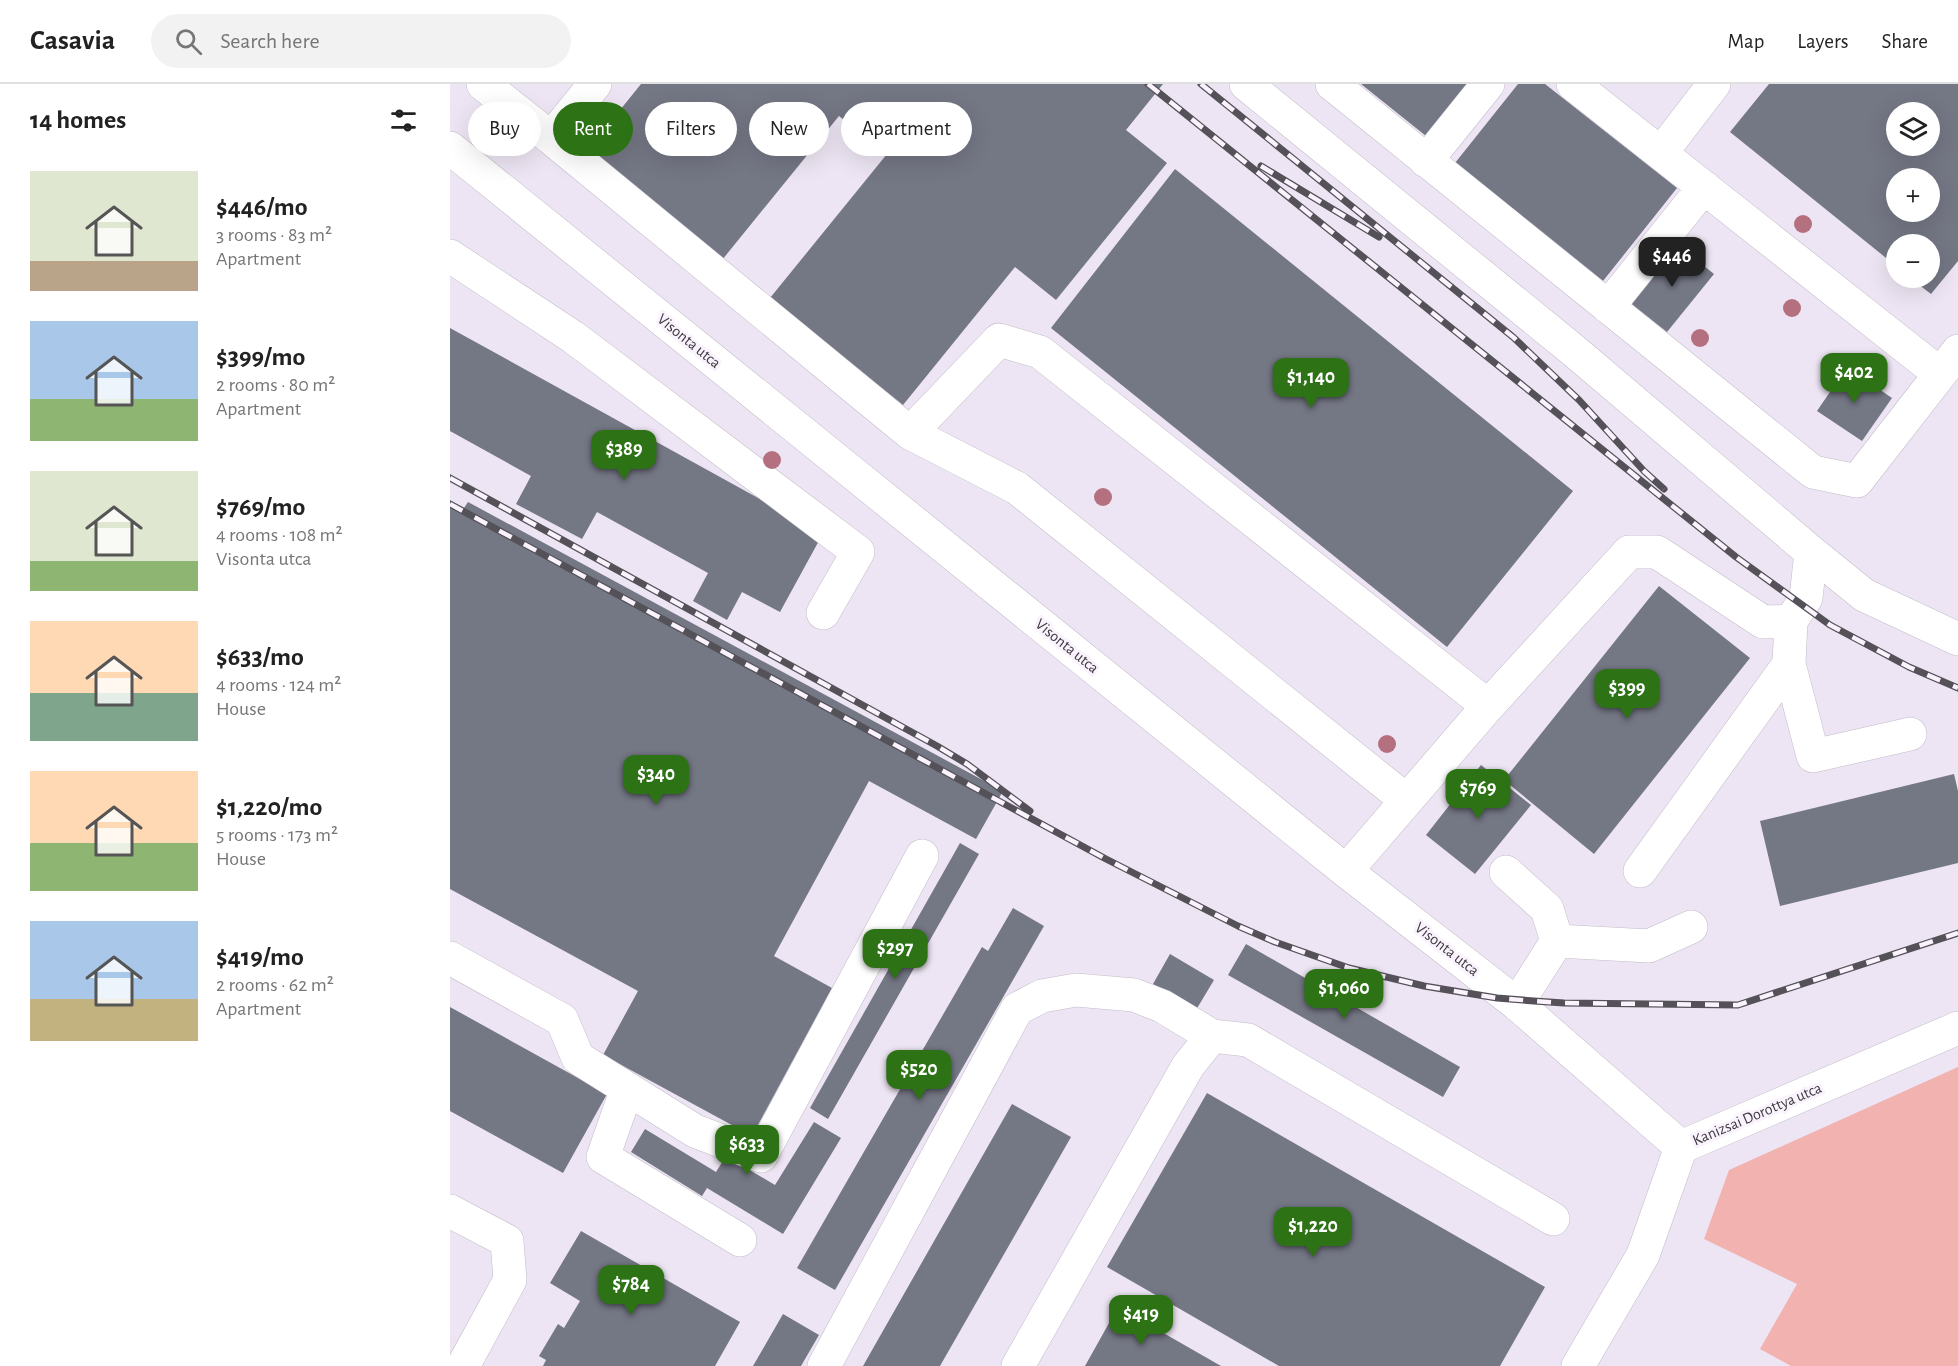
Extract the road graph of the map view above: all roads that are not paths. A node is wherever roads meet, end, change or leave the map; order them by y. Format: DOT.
graph roads {
  1 [pos="483,84"];
  2 [pos="595,84"];
  3 [pos="1246,84"];
  4 [pos="1332,84"];
  5 [pos="1488,84"];
  6 [pos="1573,84"];
  7 [pos="1714,84"];
  8 [pos="551,138"];
  9 [pos="450,148"];
  10 [pos="1660,153"];
  11 [pos="1426,161"];
  12 [pos="1704,187"];
  13 [pos="450,256"];
  14 [pos="1608,307"];
  15 [pos="1951,366"];
  16 [pos="910,433"];
  17 [pos="1811,552"];
  18 [pos="823,613"];
  19 [pos="1791,621"];
  20 [pos="1958,639"];
  21 [pos="1789,664"];
  22 [pos="1488,706"];
  23 [pos="1910,734"];
  24 [pos="1406,800"];
  25 [pos="922,856"];
  26 [pos="1346,871"];
  27 [pos="1640,871"];
  28 [pos="1506,872"];
  29 [pos="1691,927"];
  30 [pos="1557,941"];
  31 [pos="450,958"];
  32 [pos="1517,1004"];
  33 [pos="1958,1028"];
  34 [pos="1212,1036"];
  35 [pos="627,1089"];
  36 [pos="1681,1147"];
  37 [pos="450,1211"];
  38 [pos="1553,1219"];
  39 [pos="740,1240"];
  40 [pos="463,1366"];
  41 [pos="824,1366"];
  42 [pos="1018,1366"];
  43 [pos="1578,1366"];
  1 -- 8 [label="street"];
  2 -- 8 [label="street"];
  3 -- 17 [label="street"];
  4 -- 11 [label="street"];
  5 -- 11 [label="street"];
  6 -- 10 [label="street"];
  7 -- 10 [label="street"];
  8 -- 16 [label="street"];
  9 -- 26 [label="street, Visonta utca"];
  10 -- 12 [label="street"];
  11 -- 14 [label="street"];
  12 -- 14 [label="street"];
  12 -- 15 [label="street"];
  13 -- 18 [label="street"];
  14 -- 15 [label="street"];
  16 -- 22 [label="street"];
  16 -- 24 [label="street"];
  17 -- 19 [label="street"];
  17 -- 20 [label="street"];
  19 -- 21 [label="street"];
  19 -- 22 [label="street"];
  21 -- 23 [label="street"];
  21 -- 27 [label="street"];
  22 -- 24 [label="street"];
  24 -- 26 [label="street"];
  25 -- 35 [label="street"];
  26 -- 32 [label="street, Visonta utca"];
  28 -- 30 [label="street"];
  29 -- 30 [label="street"];
  30 -- 32 [label="street"];
  31 -- 35 [label="street"];
  32 -- 36 [label="street, Visonta utca"];
  33 -- 36 [label="street, Kanizsai Dorottya utca"];
  34 -- 38 [label="street"];
  34 -- 41 [label="street"];
  34 -- 42 [label="street"];
  35 -- 39 [label="street"];
  36 -- 43 [label="street, Kanizsai Dorottya utca"];
  37 -- 40 [label="street"];
}
